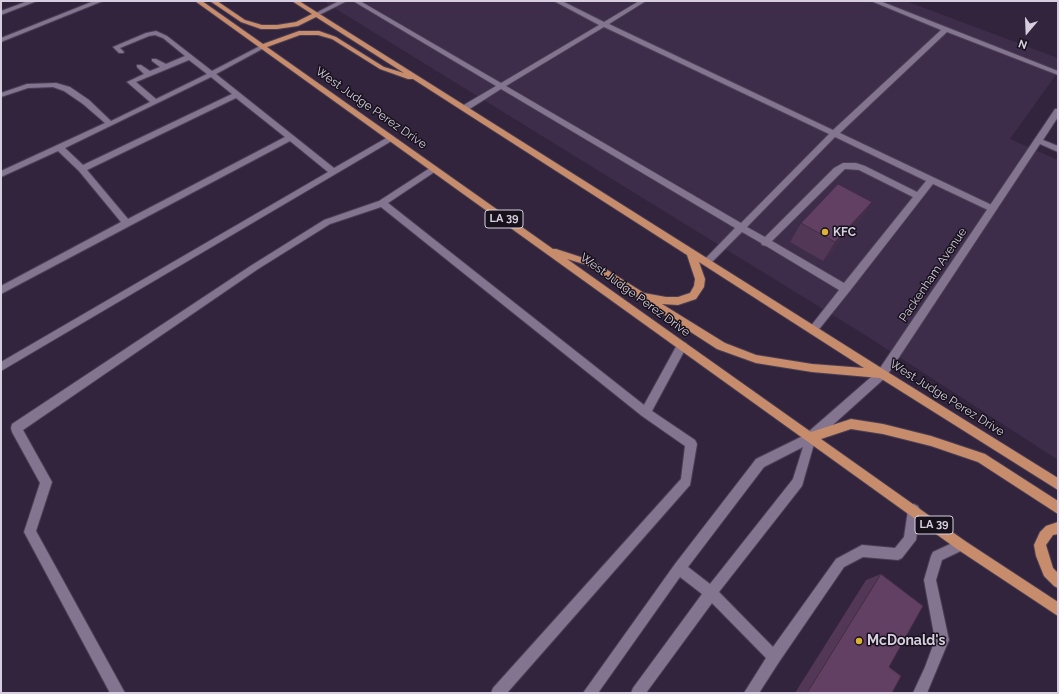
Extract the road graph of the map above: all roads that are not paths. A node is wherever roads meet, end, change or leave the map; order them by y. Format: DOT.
graph roads {
  1 [pos="34,1"];
  2 [pos="100,1"];
  3 [pos="198,1"];
  4 [pos="213,1"];
  5 [pos="295,1"];
  6 [pos="344,1"];
  7 [pos="356,1"];
  8 [pos="557,1"];
  9 [pos="644,1"];
  10 [pos="874,1"];
  11 [pos="1,13"];
  12 [pos="317,14"];
  13 [pos="603,24"];
  14 [pos="946,29"];
  15 [pos="1,40"];
  16 [pos="262,47"];
  17 [pos="121,52"];
  18 [pos="189,57"];
  19 [pos="154,60"];
  20 [pos="139,66"];
  21 [pos="164,68"];
  22 [pos="1058,73"];
  23 [pos="149,74"];
  24 [pos="210,75"];
  25 [pos="427,84"];
  26 [pos="500,87"];
  27 [pos="1,95"];
  28 [pos="236,95"];
  29 [pos="155,102"];
  30 [pos="465,108"];
  31 [pos="1058,111"];
  32 [pos="110,124"];
  33 [pos="834,134"];
  34 [pos="291,137"];
  35 [pos="391,139"];
  36 [pos="1038,141"];
  37 [pos="59,147"];
  38 [pos="1058,149"];
  39 [pos="82,169"];
  40 [pos="433,169"];
  41 [pos="334,172"];
  42 [pos="1,174"];
  43 [pos="931,180"];
  44 [pos="919,196"];
  45 [pos="382,203"];
  46 [pos="993,209"];
  47 [pos="127,223"];
  48 [pos="741,228"];
  49 [pos="765,243"];
  50 [pos="547,249"];
  51 [pos="692,253"];
  52 [pos="707,262"];
  53 [pos="846,289"];
  54 [pos="1,290"];
  55 [pos="642,296"];
  56 [pos="813,330"];
  57 [pos="682,346"];
  58 [pos="1,367"];
  59 [pos="882,374"];
  60 [pos="646,412"];
  61 [pos="811,437"];
  62 [pos="1058,484"];
  63 [pos="1058,508"];
  64 [pos="914,510"];
  65 [pos="1058,528"];
  66 [pos="961,545"];
  67 [pos="680,568"];
  68 [pos="1058,582"];
  69 [pos="711,593"];
  70 [pos="1058,610"];
  71 [pos="774,657"];
  72 [pos="763,676"];
  73 [pos="118,693"];
  74 [pos="498,693"];
  75 [pos="590,693"];
  76 [pos="638,693"];
  77 [pos="751,693"];
  78 [pos="757,693"];
  79 [pos="920,693"];
  1 -- 11 [label="street"];
  2 -- 15 [label="street"];
  3 -- 16 [label="main road, West Judge Perez Drive / LA 39"];
  4 -- 12 [label="main road"];
  5 -- 12 [label="main road, West Judge Perez Drive"];
  6 -- 12 [label="street"];
  7 -- 26 [label="street"];
  8 -- 13 [label="street"];
  9 -- 13 [label="street"];
  10 -- 14 [label="street"];
  12 -- 25 [label="main road, West Judge Perez Drive"];
  13 -- 26 [label="street"];
  13 -- 33 [label="street"];
  14 -- 22 [label="street"];
  14 -- 33 [label="street"];
  16 -- 24 [label="street"];
  16 -- 25 [label="main road"];
  16 -- 35 [label="main road, West Judge Perez Drive / LA 39"];
  17 -- 18 [label="street"];
  18 -- 21 [label="street"];
  18 -- 24 [label="street"];
  19 -- 21 [label="street"];
  20 -- 23 [label="street"];
  21 -- 23 [label="street"];
  23 -- 29 [label="street"];
  24 -- 28 [label="street"];
  24 -- 29 [label="street"];
  25 -- 30 [label="main road, West Judge Perez Drive"];
  26 -- 30 [label="street"];
  26 -- 48 [label="street"];
  27 -- 32 [label="street"];
  28 -- 34 [label="street"];
  28 -- 39 [label="street"];
  29 -- 32 [label="street"];
  30 -- 51 [label="main road, West Judge Perez Drive"];
  31 -- 36 [label="street, Packenham Avenue"];
  32 -- 37 [label="street"];
  33 -- 43 [label="street"];
  33 -- 48 [label="street"];
  34 -- 41 [label="street"];
  34 -- 47 [label="street"];
  35 -- 40 [label="main road, West Judge Perez Drive / LA 39"];
  35 -- 41 [label="street"];
  36 -- 38 [label="street"];
  36 -- 46 [label="street, Packenham Avenue"];
  37 -- 39 [label="street"];
  37 -- 42 [label="street"];
  39 -- 47 [label="street"];
  40 -- 45 [label="street"];
  40 -- 50 [label="main road, West Judge Perez Drive / LA 39"];
  41 -- 58 [label="street"];
  43 -- 44 [label="street"];
  43 -- 46 [label="street"];
  44 -- 49 [label="street"];
  44 -- 53 [label="street"];
  45 -- 60 [label="street"];
  45 -- 73 [label="street"];
  46 -- 59 [label="street, Packenham Avenue"];
  47 -- 54 [label="street"];
  48 -- 49 [label="street"];
  48 -- 52 [label="street"];
  49 -- 53 [label="street"];
  50 -- 55 [label="main road"];
  50 -- 57 [label="main road, West Judge Perez Drive / LA 39"];
  51 -- 52 [label="main road, West Judge Perez Drive"];
  51 -- 55 [label="main road"];
  52 -- 56 [label="main road, West Judge Perez Drive"];
  53 -- 56 [label="street"];
  55 -- 59 [label="main road"];
  56 -- 59 [label="main road, West Judge Perez Drive"];
  57 -- 60 [label="street"];
  57 -- 61 [label="main road, West Judge Perez Drive / LA 39"];
  59 -- 61 [label="street, Packenham Avenue"];
  59 -- 62 [label="main road, West Judge Perez Drive"];
  60 -- 74 [label="street"];
  61 -- 63 [label="main road"];
  61 -- 64 [label="main road, West Judge Perez Drive / LA 39"];
  61 -- 67 [label="street, Packenham Avenue"];
  61 -- 69 [label="street"];
  64 -- 66 [label="main road, West Judge Perez Drive / LA 39"];
  64 -- 71 [label="street"];
  65 -- 68 [label="main road"];
  66 -- 70 [label="main road, West Judge Perez Drive / LA 39"];
  66 -- 79 [label="street"];
  67 -- 69 [label="street"];
  67 -- 75 [label="street, Packenham Avenue"];
  69 -- 71 [label="street"];
  69 -- 76 [label="street"];
  71 -- 72 [label="street"];
  72 -- 77 [label="street"];
  72 -- 78 [label="street"];
}
